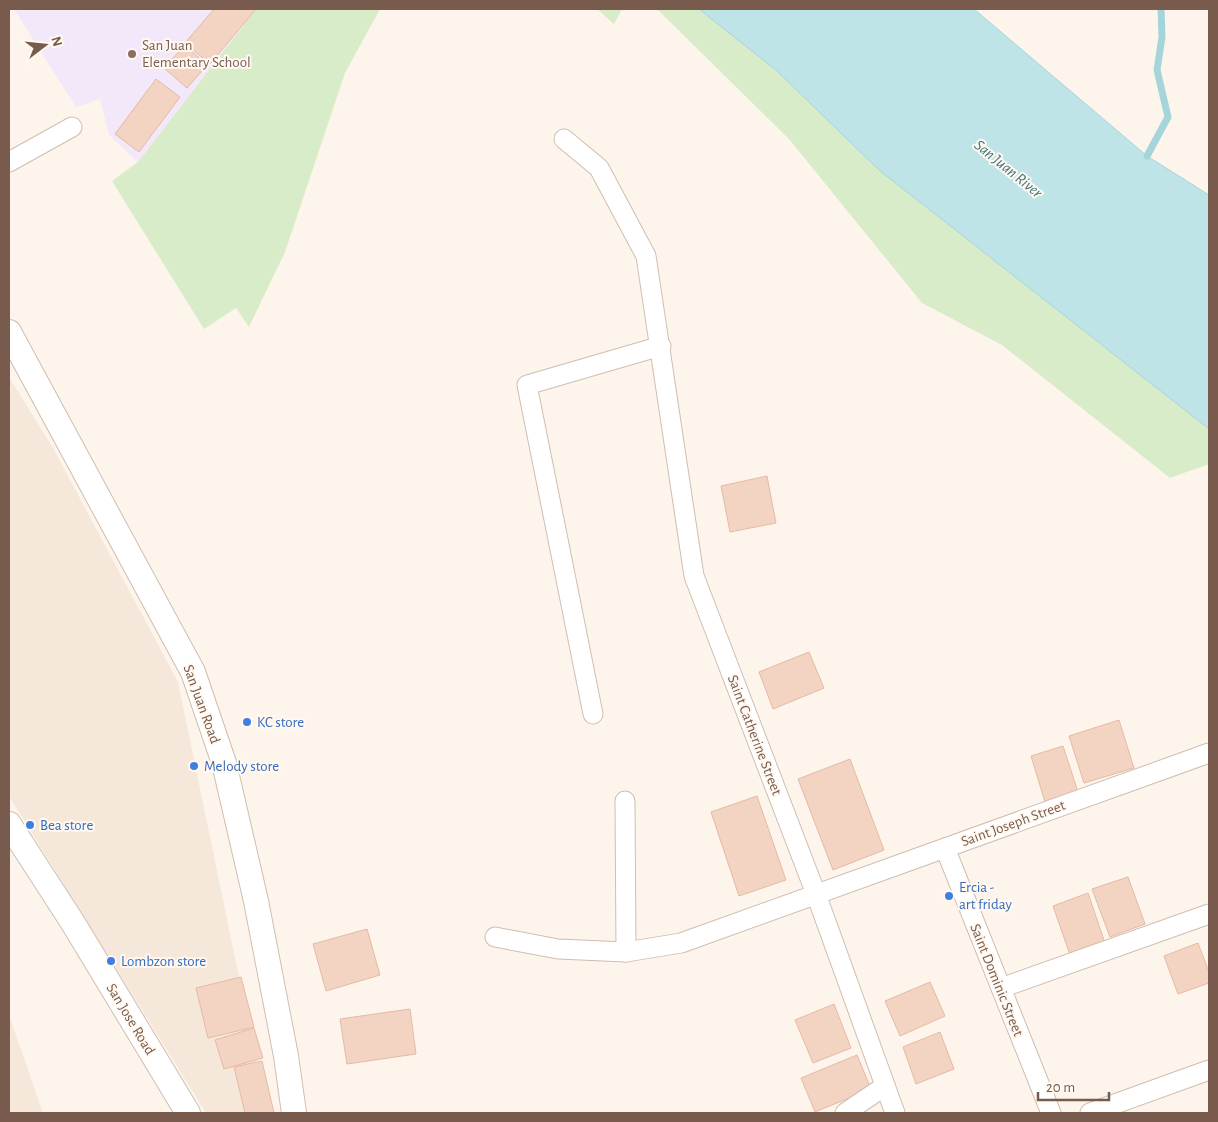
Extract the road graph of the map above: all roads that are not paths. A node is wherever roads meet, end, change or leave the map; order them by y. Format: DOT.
graph roads {
  1 [pos="72,127"];
  2 [pos="564,139"];
  3 [pos="9,162"];
  4 [pos="9,332"];
  5 [pos="661,346"];
  6 [pos="593,714"];
  7 [pos="1209,753"];
  8 [pos="625,800"];
  9 [pos="9,824"];
  10 [pos="944,848"];
  11 [pos="816,894"];
  12 [pos="1209,914"];
  13 [pos="495,937"];
  14 [pos="626,952"];
  15 [pos="1000,988"];
  16 [pos="1209,1070"];
  17 [pos="886,1086"];
  18 [pos="188,1113"];
  19 [pos="294,1113"];
  20 [pos="845,1113"];
  21 [pos="895,1113"];
  22 [pos="1050,1113"];
  23 [pos="1090,1113"];
  1 -- 3 [label="street"];
  2 -- 5 [label="street, Saint Catherine Street"];
  4 -- 19 [label="street, San Juan Road"];
  5 -- 6 [label="street"];
  5 -- 11 [label="street, Saint Catherine Street"];
  7 -- 10 [label="street, Saint Joseph Street"];
  8 -- 14 [label="street"];
  9 -- 18 [label="street, San Jose Road"];
  10 -- 11 [label="street, Saint Joseph Street"];
  10 -- 15 [label="street, Saint Dominic Street"];
  11 -- 14 [label="street, Saint Joseph Street"];
  11 -- 17 [label="street, Saint Catherine Street"];
  12 -- 15 [label="street"];
  13 -- 14 [label="street, Saint Joseph Street"];
  15 -- 22 [label="street, Saint Dominic Street"];
  16 -- 23 [label="street"];
  17 -- 20 [label="street"];
  17 -- 21 [label="street, Saint Catherine Street"];
}
